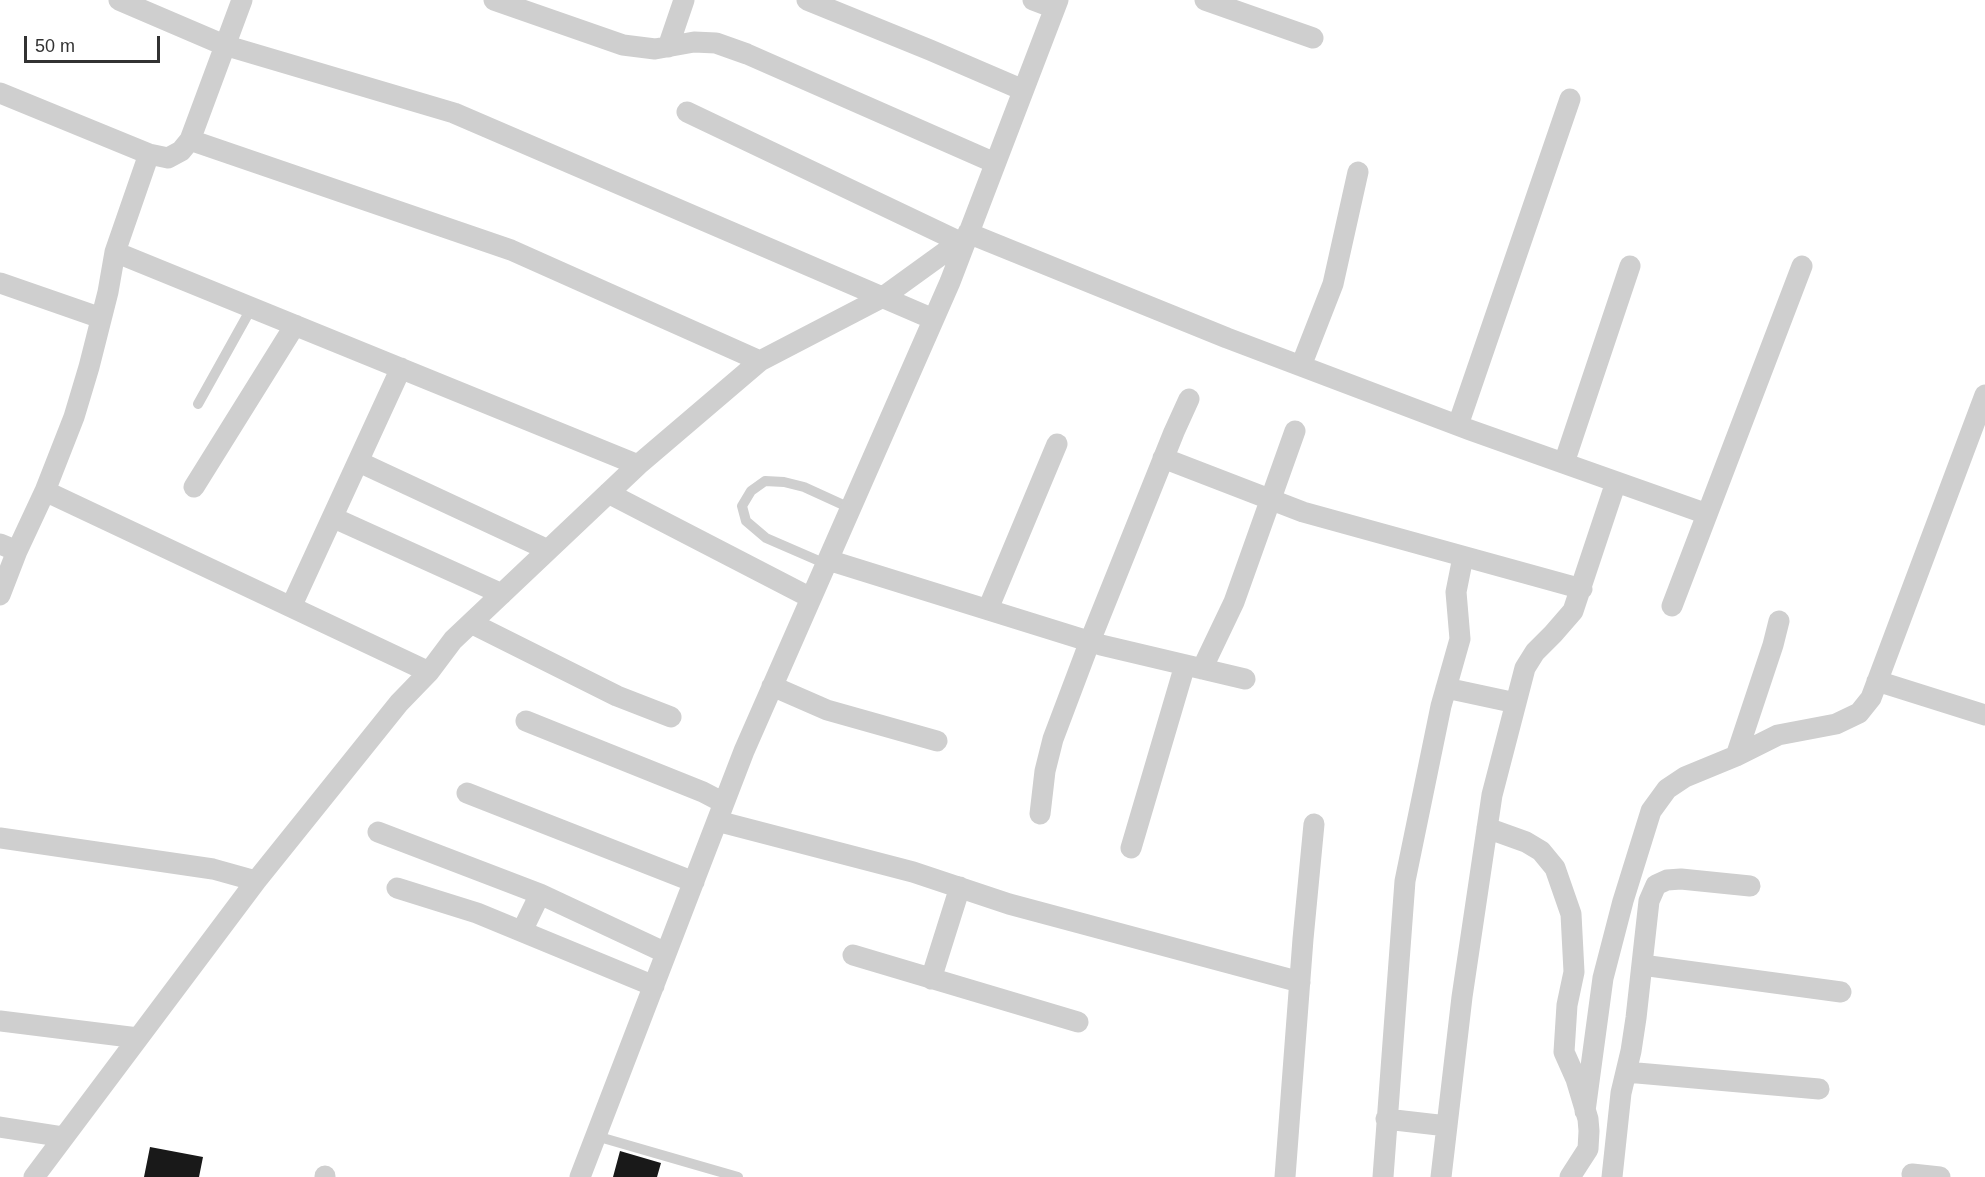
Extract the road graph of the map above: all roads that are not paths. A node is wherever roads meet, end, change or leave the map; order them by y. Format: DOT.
graph roads {
  1 [pos="119,0"];
  2 [pos="242,0"];
  3 [pos="494,0"];
  4 [pos="684,0"];
  5 [pos="807,0"];
  6 [pos="1033,0"];
  7 [pos="1205,0"];
  8 [pos="1056,4"];
  9 [pos="1313,38"];
  10 [pos="225,45"];
  11 [pos="668,47"];
  12 [pos="1023,90"];
  13 [pos="1,98"];
  14 [pos="1570,99"];
  15 [pos="687,112"];
  16 [pos="190,140"];
  17 [pos="149,154"];
  18 [pos="995,163"];
  19 [pos="1358,172"];
  20 [pos="965,237"];
  21 [pos="116,252"];
  22 [pos="1630,266"];
  23 [pos="1802,266"];
  24 [pos="0,283"];
  25 [pos="883,297"];
  26 [pos="252,307"];
  27 [pos="101,318"];
  28 [pos="933,319"];
  29 [pos="295,325"];
  30 [pos="760,361"];
  31 [pos="1301,366"];
  32 [pos="401,368"];
  33 [pos="1985,395"];
  34 [pos="1189,399"];
  35 [pos="198,404"];
  36 [pos="1458,425"];
  37 [pos="1295,431"];
  38 [pos="1057,444"];
  39 [pos="1163,459"];
  40 [pos="359,462"];
  41 [pos="1564,463"];
  42 [pos="638,465"];
  43 [pos="1616,482"];
  44 [pos="194,487"];
  45 [pos="45,491"];
  46 [pos="608,493"];
  47 [pos="1270,500"];
  48 [pos="850,508"];
  49 [pos="1707,514"];
  50 [pos="334,518"];
  51 [pos="9,548"];
  52 [pos="548,550"];
  53 [pos="1463,557"];
  54 [pos="827,562"];
  55 [pos="1582,589"];
  56 [pos="502,594"];
  57 [pos="0,596"];
  58 [pos="811,598"];
  59 [pos="1672,606"];
  60 [pos="291,607"];
  61 [pos="988,609"];
  62 [pos="1779,621"];
  63 [pos="471,623"];
  64 [pos="1090,641"];
  65 [pos="1194,667"];
  66 [pos="429,672"];
  67 [pos="1245,679"];
  68 [pos="1877,681"];
  69 [pos="772,686"];
  70 [pos="1446,688"];
  71 [pos="1516,703"];
  72 [pos="1984,712"];
  73 [pos="671,717"];
  74 [pos="526,721"];
  75 [pos="937,741"];
  76 [pos="1736,756"];
  77 [pos="467,793"];
  78 [pos="720,812"];
  79 [pos="1040,814"];
  80 [pos="1314,824"];
  81 [pos="1487,828"];
  82 [pos="378,832"];
  83 [pos="0,838"];
  84 [pos="1131,848"];
  85 [pos="256,881"];
  86 [pos="694,882"];
  87 [pos="1750,886"];
  88 [pos="960,887"];
  89 [pos="398,888"];
  90 [pos="540,894"];
  91 [pos="522,931"];
  92 [pos="666,953"];
  93 [pos="853,955"];
  94 [pos="1642,965"];
  95 [pos="931,979"];
  96 [pos="1300,982"];
  97 [pos="654,986"];
  98 [pos="1841,992"];
  99 [pos="0,1021"];
  100 [pos="1078,1022"];
  101 [pos="138,1038"];
  102 [pos="1626,1072"];
  103 [pos="1819,1089"];
  104 [pos="1585,1111"];
  105 [pos="1386,1119"];
  106 [pos="1447,1126"];
  107 [pos="0,1127"];
  108 [pos="596,1136"];
  109 [pos="64,1137"];
  110 [pos="1912,1174"];
  111 [pos="34,1177"];
  112 [pos="580,1177"];
  113 [pos="738,1177"];
  114 [pos="1286,1177"];
  115 [pos="1383,1177"];
  116 [pos="1441,1177"];
  117 [pos="1570,1177"];
  118 [pos="1612,1177"];
  119 [pos="1940,1177"];
  1 -- 10 [label="street"];
  2 -- 10 [label="street"];
  3 -- 11 [label="street"];
  4 -- 11 [label="street"];
  5 -- 12 [label="street"];
  6 -- 8 [label="street"];
  7 -- 9 [label="street"];
  8 -- 12 [label="street"];
  10 -- 16 [label="street"];
  10 -- 25 [label="street"];
  11 -- 18 [label="street"];
  12 -- 18 [label="street"];
  13 -- 17 [label="street"];
  14 -- 36 [label="street"];
  15 -- 20 [label="street"];
  16 -- 17 [label="street"];
  16 -- 30 [label="street"];
  17 -- 21 [label="street"];
  18 -- 20 [label="street"];
  19 -- 31 [label="street"];
  20 -- 25 [label="street"];
  20 -- 28 [label="street"];
  20 -- 31 [label="street"];
  21 -- 26 [label="street"];
  21 -- 27 [label="street"];
  22 -- 41 [label="street"];
  23 -- 49 [label="street"];
  24 -- 27 [label="street"];
  25 -- 28 [label="street"];
  25 -- 30 [label="street"];
  26 -- 29 [label="street"];
  26 -- 35 [label="lane"];
  27 -- 45 [label="street"];
  28 -- 48 [label="street"];
  29 -- 32 [label="street"];
  29 -- 44 [label="street"];
  30 -- 42 [label="street"];
  31 -- 36 [label="street"];
  32 -- 40 [label="street"];
  32 -- 42 [label="street"];
  33 -- 68 [label="street"];
  34 -- 39 [label="street"];
  36 -- 41 [label="street"];
  37 -- 47 [label="street"];
  38 -- 61 [label="street"];
  39 -- 47 [label="street"];
  39 -- 64 [label="street"];
  40 -- 50 [label="street"];
  40 -- 52 [label="street"];
  41 -- 43 [label="street"];
  42 -- 46 [label="street"];
  43 -- 49 [label="street"];
  43 -- 55 [label="street"];
  45 -- 51 [label="street"];
  45 -- 60 [label="street"];
  46 -- 52 [label="street"];
  46 -- 58 [label="street"];
  47 -- 53 [label="street"];
  47 -- 65 [label="street"];
  48 -- 54 [label="street"];
  48 -- 54 [label="lane"];
  49 -- 59 [label="street"];
  50 -- 56 [label="street"];
  50 -- 60 [label="street"];
  51 -- 57 [label="street"];
  52 -- 56 [label="street"];
  53 -- 55 [label="street"];
  53 -- 70 [label="street"];
  54 -- 58 [label="street"];
  54 -- 61 [label="street"];
  55 -- 71 [label="street"];
  56 -- 63 [label="street"];
  58 -- 69 [label="street"];
  60 -- 66 [label="street"];
  61 -- 64 [label="street"];
  62 -- 76 [label="street"];
  63 -- 66 [label="street"];
  63 -- 73 [label="street"];
  64 -- 65 [label="street"];
  64 -- 79 [label="street"];
  65 -- 67 [label="street"];
  65 -- 84 [label="street"];
  66 -- 85 [label="street"];
  68 -- 72 [label="street"];
  68 -- 76 [label="street"];
  69 -- 75 [label="street"];
  69 -- 78 [label="street"];
  70 -- 71 [label="street"];
  70 -- 105 [label="street"];
  71 -- 81 [label="street"];
  74 -- 78 [label="street"];
  76 -- 104 [label="street"];
  77 -- 86 [label="street"];
  78 -- 86 [label="street"];
  78 -- 88 [label="street"];
  80 -- 96 [label="street"];
  81 -- 104 [label="street"];
  81 -- 106 [label="street"];
  82 -- 90 [label="street"];
  83 -- 85 [label="street"];
  85 -- 101 [label="street"];
  86 -- 92 [label="street"];
  87 -- 94 [label="street"];
  88 -- 95 [label="street"];
  88 -- 96 [label="street"];
  89 -- 91 [label="street"];
  90 -- 91 [label="street"];
  90 -- 92 [label="street"];
  91 -- 97 [label="street"];
  92 -- 97 [label="street"];
  93 -- 95 [label="street"];
  94 -- 98 [label="street"];
  94 -- 102 [label="street"];
  95 -- 100 [label="street"];
  96 -- 114 [label="street"];
  97 -- 108 [label="street"];
  99 -- 101 [label="street"];
  101 -- 109 [label="street"];
  102 -- 103 [label="street"];
  102 -- 118 [label="street"];
  104 -- 117 [label="street"];
  105 -- 106 [label="street"];
  105 -- 115 [label="street"];
  106 -- 116 [label="street"];
  107 -- 109 [label="street"];
  108 -- 112 [label="street"];
  108 -- 113 [label="lane"];
  109 -- 111 [label="street"];
  110 -- 119 [label="street"];
}
